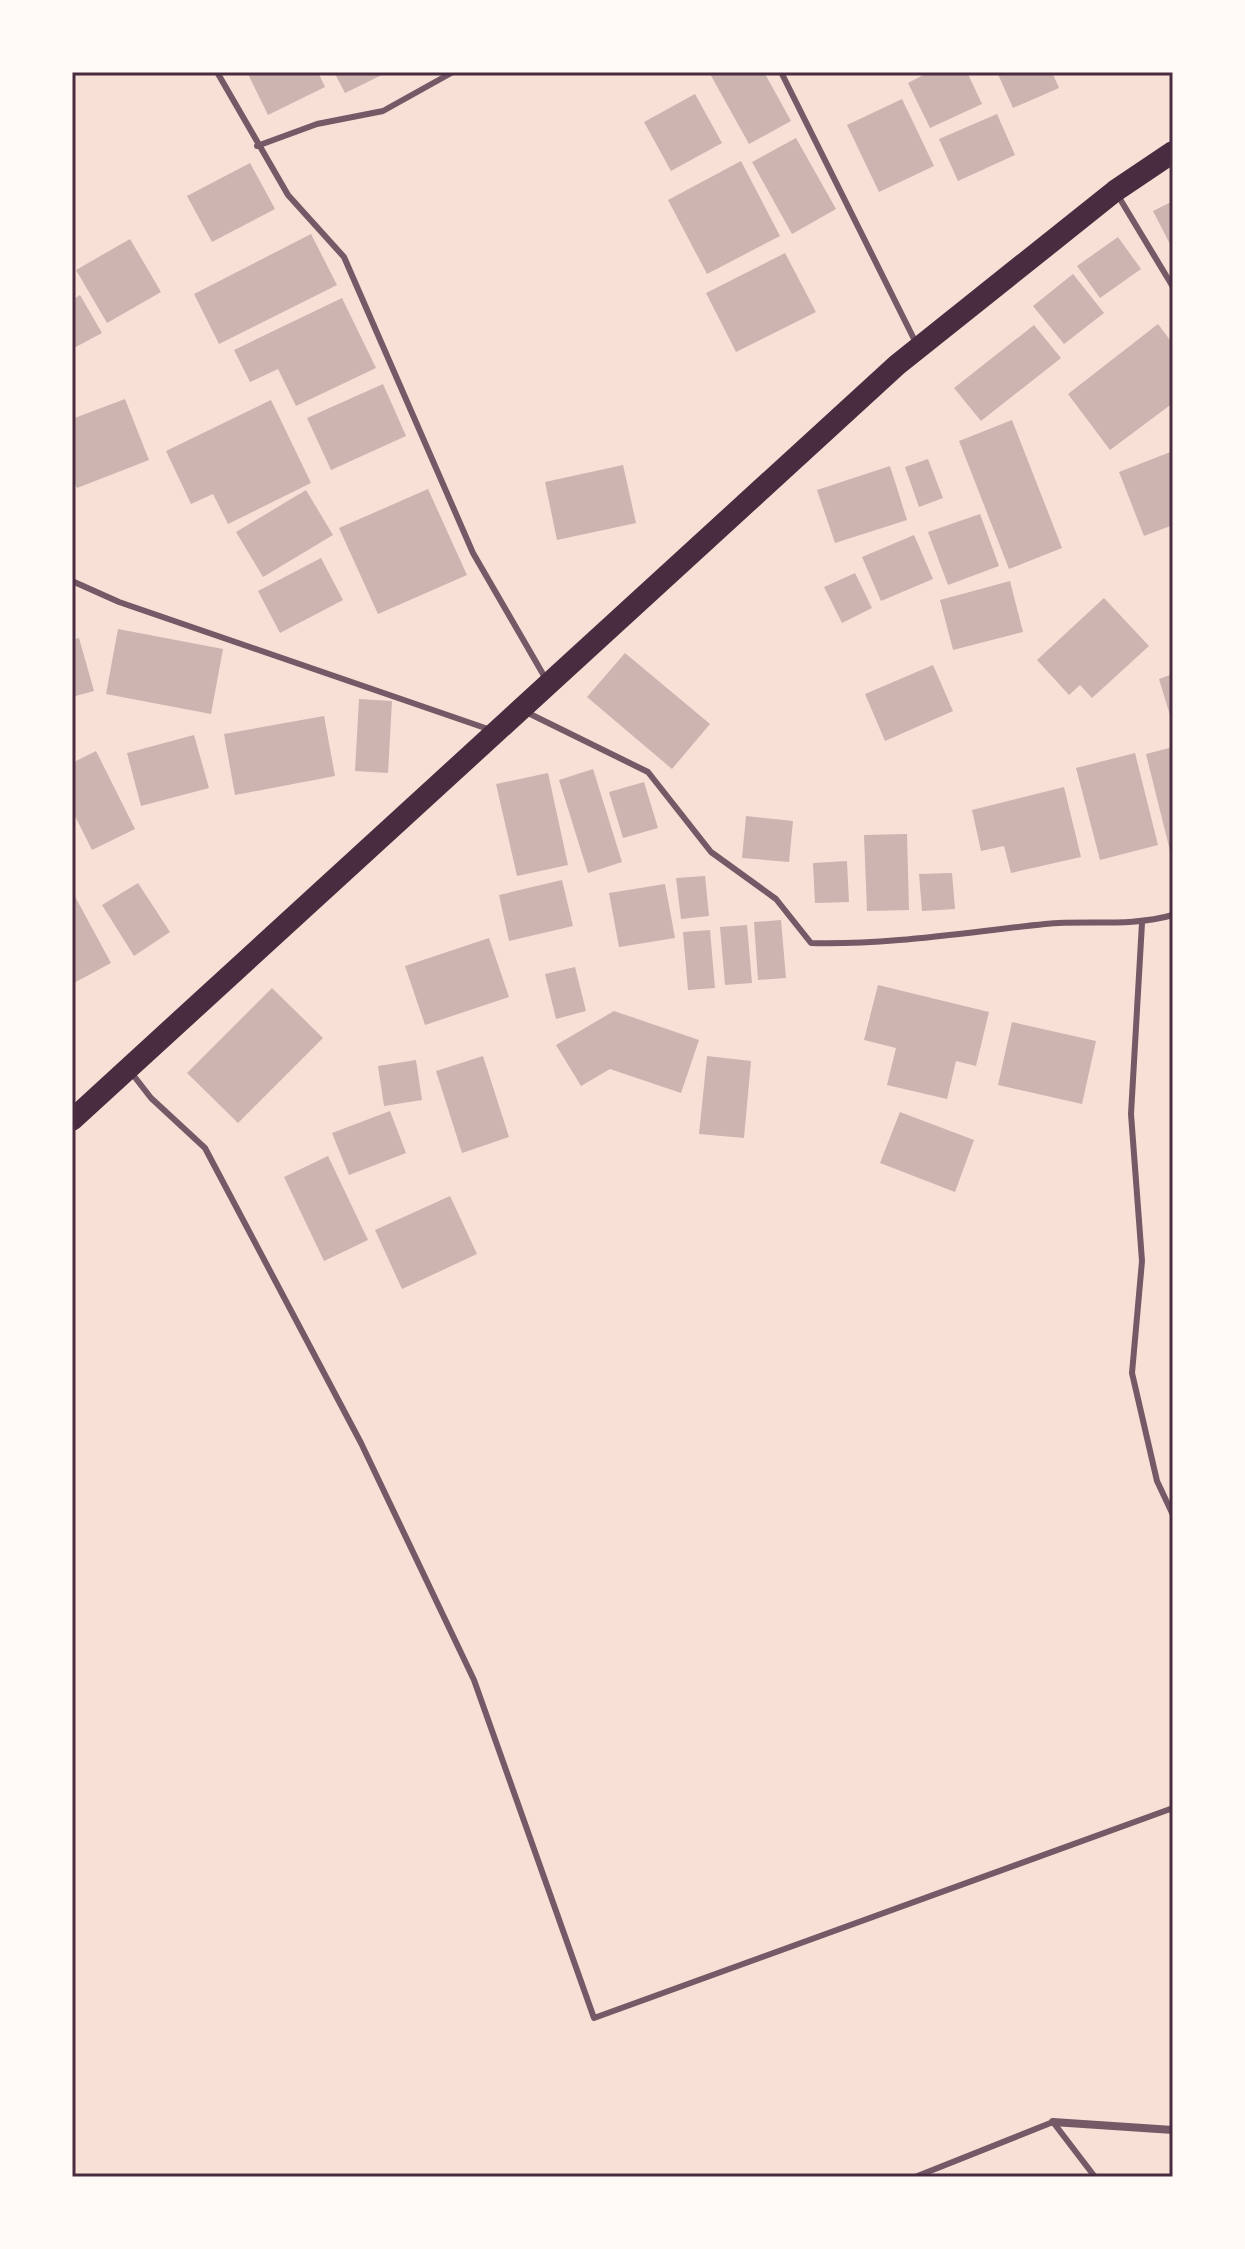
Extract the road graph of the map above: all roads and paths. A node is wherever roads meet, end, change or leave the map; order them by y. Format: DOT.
graph roads {
  1 [pos="217,72"];
  2 [pos="453,72"];
  3 [pos="781,72"];
  4 [pos="257,146"];
  5 [pos="1173,152"];
  6 [pos="1115,191"];
  7 [pos="1171,275"];
  8 [pos="1173,287"];
  9 [pos="918,348"];
  10 [pos="72,581"];
  11 [pos="549,685"];
  12 [pos="521,709"];
  13 [pos="494,732"];
  14 [pos="1173,915"];
  15 [pos="1142,923"];
  16 [pos="128,1068"];
  17 [pos="74,1114"];
  18 [pos="1173,1515"];
  19 [pos="1173,1808"];
  20 [pos="1053,2122"];
  21 [pos="1173,2130"];
  22 [pos="915,2177"];
  23 [pos="1095,2177"];
  1 -- 4 [label="lane"];
  2 -- 4 [label="lane"];
  3 -- 9 [label="lane"];
  4 -- 11 [label="lane"];
  5 -- 6 [label="highway"];
  6 -- 7 [label="lane"];
  6 -- 9 [label="highway"];
  7 -- 8 [label="lane"];
  9 -- 11 [label="highway"];
  10 -- 13 [label="lane"];
  11 -- 12 [label="highway"];
  12 -- 13 [label="highway"];
  12 -- 15 [label="lane"];
  13 -- 16 [label="highway"];
  14 -- 15 [label="lane"];
  15 -- 18 [label="lane"];
  16 -- 17 [label="highway"];
  16 -- 19 [label="lane"];
  20 -- 21 [label="street"];
  20 -- 22 [label="lane"];
  20 -- 23 [label="lane"];
}
